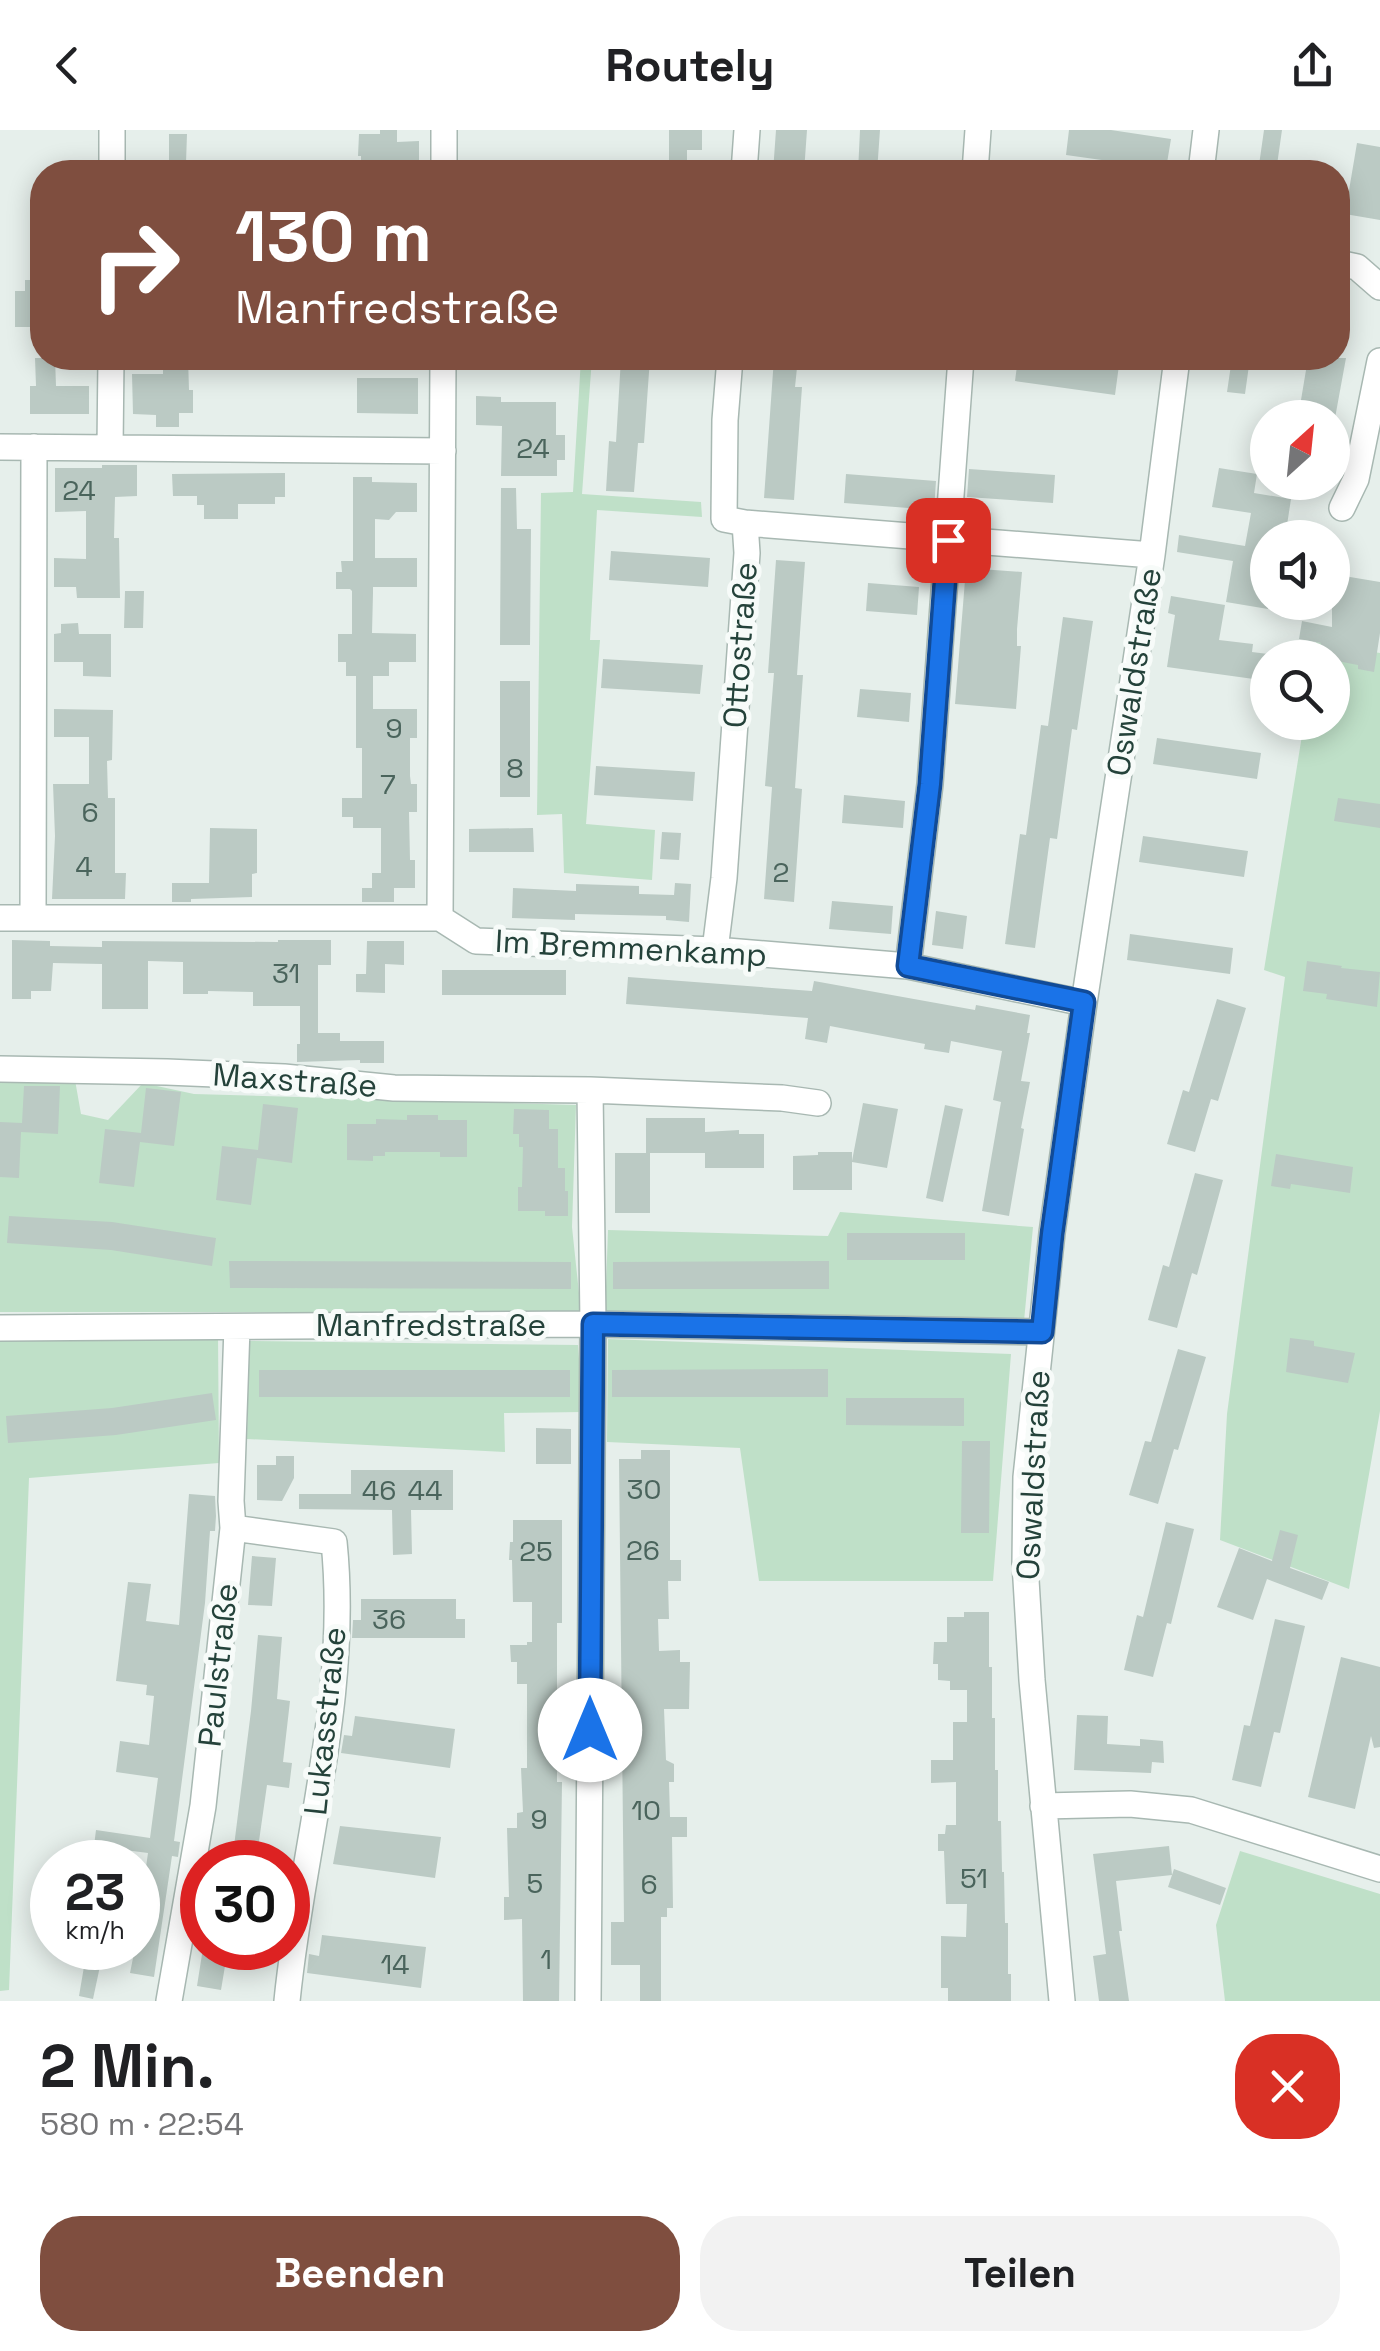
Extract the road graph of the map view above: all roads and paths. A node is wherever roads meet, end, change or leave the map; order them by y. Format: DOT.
graph roads {
  1 [pos="112,130"];
  2 [pos="444,130"];
  3 [pos="747,130"];
  4 [pos="978,130"];
  5 [pos="1206,130"];
  6 [pos="112,160"];
  7 [pos="444,160"];
  8 [pos="745,160"];
  9 [pos="976,160"];
  10 [pos="1202,160"];
  11 [pos="1350,266"];
  12 [pos="1380,287"];
  13 [pos="1380,361"];
  14 [pos="111,370"];
  15 [pos="443,370"];
  16 [pos="729,370"];
  17 [pos="960,370"];
  18 [pos="1176,370"];
  19 [pos="34,446"];
  20 [pos="0,447"];
  21 [pos="110,448"];
  22 [pos="443,451"];
  23 [pos="1342,508"];
  24 [pos="746,523"];
  25 [pos="948,540"];
  26 [pos="1152,555"];
  27 [pos="0,918"];
  28 [pos="33,918"];
  29 [pos="440,918"];
  30 [pos="715,950"];
  31 [pos="908,966"];
  32 [pos="1084,1002"];
  33 [pos="0,1069"];
  34 [pos="590,1090"];
  35 [pos="818,1103"];
  36 [pos="593,1324"];
  37 [pos="237,1327"];
  38 [pos="0,1328"];
  39 [pos="1042,1332"];
  40 [pos="233,1528"];
  41 [pos="1043,1806"];
  42 [pos="1380,1869"];
  43 [pos="169,2001"];
  44 [pos="287,2001"];
  45 [pos="588,2001"];
  46 [pos="1062,2001"];
  1 -- 6 [label="street"];
  2 -- 7 [label="street"];
  3 -- 8 [label="street"];
  4 -- 9 [label="street"];
  5 -- 10 [label="street"];
  11 -- 12 [label="street"];
  13 -- 23 [label="street"];
  14 -- 21 [label="street"];
  15 -- 22 [label="street"];
  16 -- 24 [label="street, Ottostraße"];
  17 -- 25 [label="street"];
  18 -- 26 [label="street, Oswaldstraße"];
  19 -- 20 [label="street"];
  19 -- 21 [label="street"];
  19 -- 28 [label="street"];
  21 -- 22 [label="street"];
  22 -- 29 [label="street"];
  24 -- 25 [label="street"];
  24 -- 30 [label="street, Ottostraße"];
  25 -- 26 [label="street"];
  25 -- 31 [label="street"];
  26 -- 32 [label="street, Oswaldstraße"];
  27 -- 28 [label="street, Im Bremmenkamp"];
  28 -- 29 [label="street, Im Bremmenkamp"];
  29 -- 30 [label="street, Im Bremmenkamp"];
  30 -- 31 [label="street, Im Bremmenkamp"];
  31 -- 32 [label="street, Im Bremmenkamp"];
  32 -- 39 [label="street, Oswaldstraße"];
  33 -- 34 [label="street, Maxstraße"];
  34 -- 35 [label="street, Maxstraße"];
  34 -- 36 [label="street"];
  36 -- 37 [label="street, Manfredstraße"];
  36 -- 39 [label="street, Manfredstraße"];
  36 -- 45 [label="street"];
  37 -- 38 [label="street, Manfredstraße"];
  37 -- 40 [label="street, Paulstraße"];
  39 -- 41 [label="street, Oswaldstraße"];
  40 -- 43 [label="street, Paulstraße"];
  40 -- 44 [label="street, Lukasstraße"];
  41 -- 42 [label="street"];
  41 -- 46 [label="street, Oswaldstraße"];
}
